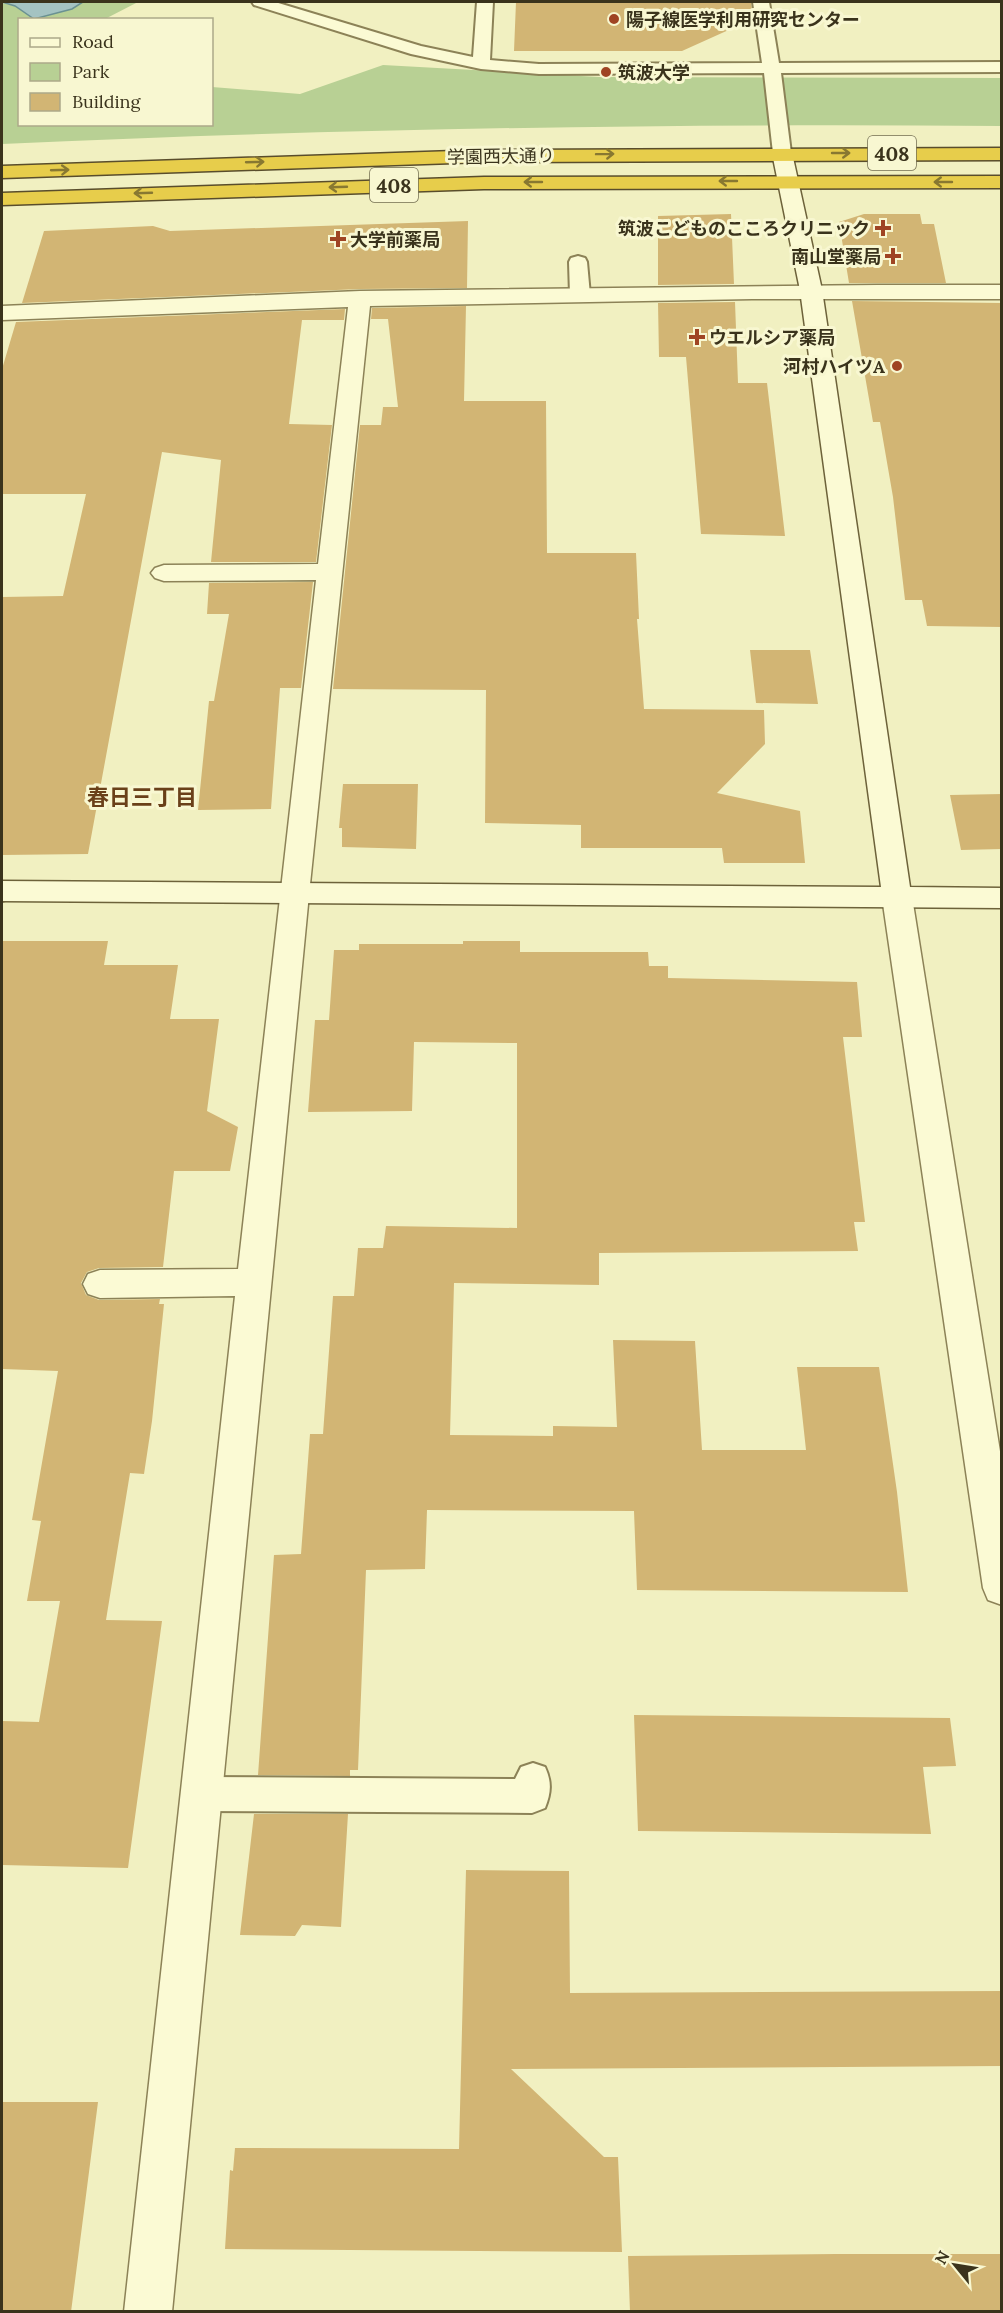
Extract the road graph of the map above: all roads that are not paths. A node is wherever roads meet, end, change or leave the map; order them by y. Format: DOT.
graph roads {
  1 [pos="260,2"];
  2 [pos="485,2"];
  3 [pos="761,2"];
  4 [pos="480,64"];
  5 [pos="1002,67"];
  6 [pos="771,70"];
  7 [pos="782,153"];
  8 [pos="1002,154"];
  9 [pos="2,172"];
  10 [pos="787,181"];
  11 [pos="1002,182"];
  12 [pos="2,199"];
  13 [pos="578,262"];
  14 [pos="811,290"];
  15 [pos="1002,292"];
  16 [pos="580,295"];
  17 [pos="360,298"];
  18 [pos="2,312"];
  19 [pos="330,572"];
  20 [pos="164,573"];
  21 [pos="2,891"];
  22 [pos="294,894"];
  23 [pos="897,897"];
  24 [pos="1002,898"];
  25 [pos="254,1282"];
  26 [pos="100,1284"];
  27 [pos="989,1425"];
  28 [pos="1002,1588"];
  29 [pos="533,1779"];
  30 [pos="202,1794"];
  31 [pos="148,2312"];
  1 -- 4 [label="lane"];
  2 -- 4 [label="lane"];
  3 -- 6 [label="lane"];
  4 -- 6 [label="lane"];
  5 -- 6 [label="lane"];
  6 -- 7 [label="lane"];
  7 -- 8 [label="highway, 学園西大通り / 408, one-way"];
  9 -- 7 [label="highway, 学園西大通り / 408, one-way"];
  7 -- 10 [label="street"];
  11 -- 10 [label="highway, 学園西大通り / 408, one-way"];
  10 -- 12 [label="highway, 学園西大通り / 408, one-way"];
  10 -- 14 [label="street"];
  13 -- 16 [label="lane"];
  14 -- 15 [label="street"];
  14 -- 16 [label="street"];
  14 -- 23 [label="street"];
  16 -- 17 [label="street"];
  17 -- 18 [label="street"];
  17 -- 19 [label="street"];
  19 -- 20 [label="street"];
  19 -- 22 [label="street"];
  21 -- 22 [label="street"];
  22 -- 23 [label="street"];
  22 -- 25 [label="street"];
  23 -- 24 [label="street"];
  23 -- 27 [label="street"];
  25 -- 26 [label="street"];
  25 -- 30 [label="street"];
  27 -- 28 [label="street"];
  29 -- 30 [label="lane"];
  30 -- 31 [label="street"];
}
